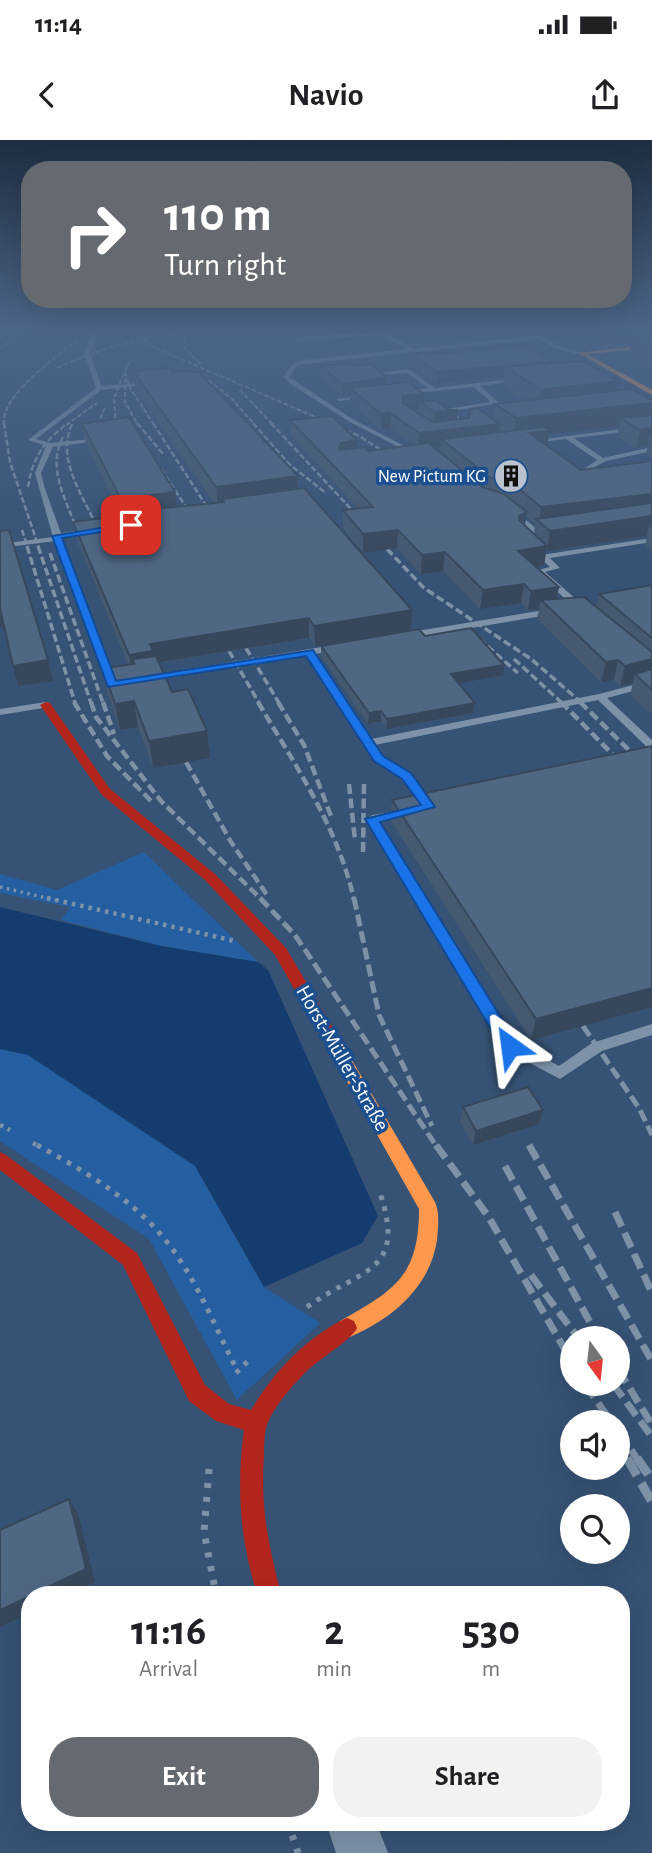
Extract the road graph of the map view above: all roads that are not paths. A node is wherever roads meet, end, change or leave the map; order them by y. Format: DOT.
graph roads {
  1 [pos="74,407"];
  2 [pos="330,407"];
  3 [pos="469,407"];
  4 [pos="448,410"];
  5 [pos="435,411"];
  6 [pos="652,427"];
  7 [pos="455,431"];
  8 [pos="568,437"];
  9 [pos="111,439"];
  10 [pos="522,442"];
  11 [pos="50,445"];
  12 [pos="652,449"];
  13 [pos="631,452"];
  14 [pos="427,453"];
  15 [pos="416,454"];
  16 [pos="394,457"];
  17 [pos="641,459"];
  18 [pos="603,461"];
  19 [pos="581,478"];
  20 [pos="506,507"];
  21 [pos="106,529"];
  22 [pos="548,530"];
  23 [pos="535,532"];
  24 [pos="57,537"];
  25 [pos="652,540"];
  26 [pos="529,543"];
  27 [pos="0,546"];
  28 [pos="580,607"];
  29 [pos="590,610"];
  30 [pos="413,623"];
  31 [pos="422,633"];
  32 [pos="398,637"];
  33 [pos="347,645"];
  34 [pos="309,652"];
  35 [pos="139,681"];
  36 [pos="652,683"];
  37 [pos="120,684"];
  38 [pos="600,697"];
  39 [pos="46,705"];
  40 [pos="0,712"];
  41 [pos="368,743"];
  42 [pos="652,746"];
  43 [pos="652,1029"];
  44 [pos="0,1160"];
  45 [pos="256,1422"];
  46 [pos="266,1586"];
  47 [pos="354,1831"];
  48 [pos="362,1853"];
  1 -- 11 [label="lane"];
  2 -- 15 [label="lane"];
  3 -- 4 [label="lane"];
  4 -- 5 [label="lane"];
  4 -- 7 [label="lane"];
  6 -- 8 [label="lane"];
  8 -- 10 [label="lane"];
  8 -- 18 [label="lane"];
  9 -- 11 [label="lane"];
  11 -- 24 [label="lane"];
  12 -- 13 [label="lane"];
  13 -- 17 [label="lane"];
  13 -- 18 [label="lane"];
  14 -- 15 [label="lane"];
  15 -- 16 [label="lane"];
  18 -- 19 [label="lane"];
  20 -- 23 [label="lane"];
  21 -- 24 [label="lane"];
  22 -- 23 [label="lane"];
  23 -- 26 [label="lane"];
  24 -- 27 [label="lane"];
  24 -- 37 [label="lane"];
  25 -- 28 [label="lane"];
  28 -- 29 [label="lane"];
  28 -- 31 [label="lane"];
  30 -- 31 [label="lane"];
  31 -- 32 [label="lane"];
  33 -- 34 [label="lane"];
  34 -- 35 [label="lane"];
  34 -- 41 [label="lane"];
  36 -- 38 [label="lane"];
  38 -- 41 [label="lane"];
  38 -- 42 [label="lane"];
  39 -- 40 [label="lane"];
  39 -- 45 [label="street, Horst-Müller-Straße"];
  41 -- 43 [label="lane"];
  44 -- 45 [label="street"];
  45 -- 46 [label="street, Horst-Müller-Straße"];
  47 -- 48 [label="street"];
}
